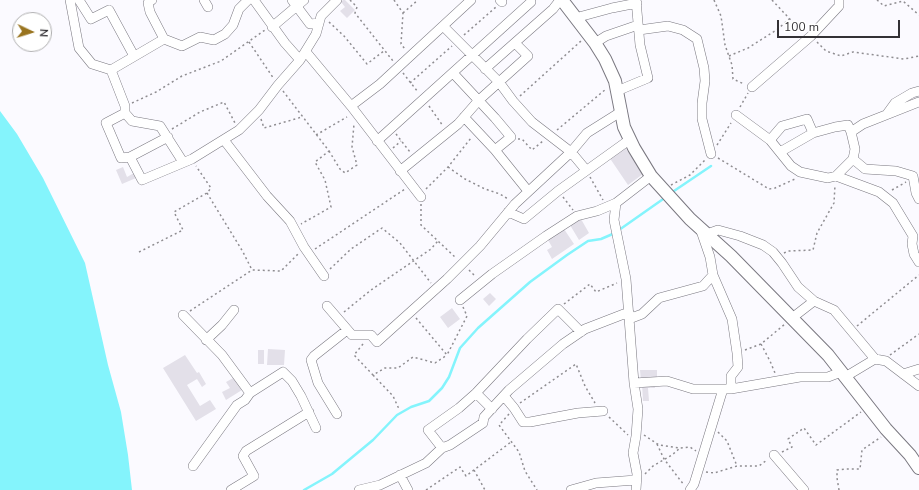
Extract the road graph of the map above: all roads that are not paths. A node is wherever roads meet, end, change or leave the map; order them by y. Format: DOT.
graph roads {
  1 [pos="70,0"];
  2 [pos="79,0"];
  3 [pos="152,0"];
  4 [pos="248,0"];
  5 [pos="254,0"];
  6 [pos="337,0"];
  7 [pos="471,0"];
  8 [pos="561,0"];
  9 [pos="840,0"];
  10 [pos="298,2"];
  11 [pos="531,2"];
  12 [pos="636,2"];
  13 [pos="611,4"];
  14 [pos="575,18"];
  15 [pos="320,20"];
  16 [pos="442,26"];
  17 [pos="272,27"];
  18 [pos="638,28"];
  19 [pos="164,39"];
  20 [pos="592,39"];
  21 [pos="515,43"];
  22 [pos="306,52"];
  23 [pos="472,55"];
  24 [pos="134,56"];
  25 [pos="300,60"];
  26 [pos="486,69"];
  27 [pos="111,70"];
  28 [pos="453,73"];
  29 [pos="499,82"];
  30 [pos="616,86"];
  31 [pos="752,87"];
  32 [pos="919,91"];
  33 [pos="479,100"];
  34 [pos="919,102"];
  35 [pos="353,109"];
  36 [pos="125,110"];
  37 [pos="622,111"];
  38 [pos="887,114"];
  39 [pos="736,115"];
  40 [pos="464,117"];
  41 [pos="851,132"];
  42 [pos="813,133"];
  43 [pos="167,135"];
  44 [pos="224,140"];
  45 [pos="630,140"];
  46 [pos="770,140"];
  47 [pos="377,141"];
  48 [pos="495,150"];
  49 [pos="570,152"];
  50 [pos="780,152"];
  51 [pos="711,154"];
  52 [pos="130,157"];
  53 [pos="853,159"];
  54 [pos="188,160"];
  55 [pos="586,170"];
  56 [pos="400,171"];
  57 [pos="651,176"];
  58 [pos="836,176"];
  59 [pos="528,191"];
  60 [pos="421,196"];
  61 [pos="919,199"];
  62 [pos="616,203"];
  63 [pos="508,212"];
  64 [pos="703,231"];
  65 [pos="916,235"];
  66 [pos="916,248"];
  67 [pos="919,262"];
  68 [pos="713,275"];
  69 [pos="324,276"];
  70 [pos="460,300"];
  71 [pos="814,301"];
  72 [pos="328,306"];
  73 [pos="234,310"];
  74 [pos="184,315"];
  75 [pos="629,316"];
  76 [pos="792,318"];
  77 [pos="348,330"];
  78 [pos="581,332"];
  79 [pos="206,340"];
  80 [pos="879,360"];
  81 [pos="919,369"];
  82 [pos="843,374"];
  83 [pos="903,374"];
  84 [pos="634,383"];
  85 [pos="919,386"];
  86 [pos="727,389"];
  87 [pos="250,393"];
  88 [pos="476,393"];
  89 [pos="504,396"];
  90 [pos="492,409"];
  91 [pos="603,411"];
  92 [pos="309,412"];
  93 [pos="337,414"];
  94 [pos="316,428"];
  95 [pos="442,448"];
  96 [pos="774,455"];
  97 [pos="193,466"];
  98 [pos="919,468"];
  99 [pos="400,475"];
  100 [pos="636,477"];
  101 [pos="231,490"];
  102 [pos="359,490"];
  103 [pos="408,490"];
  104 [pos="571,490"];
  105 [pos="636,490"];
  106 [pos="690,490"];
  107 [pos="804,490"];
  1 -- 27 [label="street"];
  2 -- 24 [label="street"];
  3 -- 19 [label="street"];
  4 -- 19 [label="street"];
  5 -- 17 [label="street"];
  6 -- 15 [label="street"];
  7 -- 16 [label="street"];
  8 -- 14 [label="street"];
  8 -- 21 [label="street"];
  9 -- 31 [label="street"];
  10 -- 15 [label="street"];
  10 -- 17 [label="street"];
  11 -- 23 [label="street"];
  12 -- 13 [label="street"];
  12 -- 18 [label="street"];
  13 -- 14 [label="street"];
  14 -- 20 [label="street"];
  15 -- 22 [label="street"];
  16 -- 23 [label="street"];
  16 -- 35 [label="street"];
  17 -- 25 [label="street"];
  18 -- 20 [label="street"];
  18 -- 30 [label="street"];
  18 -- 51 [label="street"];
  19 -- 24 [label="street"];
  20 -- 30 [label="street"];
  21 -- 26 [label="street"];
  21 -- 29 [label="street"];
  22 -- 25 [label="street"];
  22 -- 35 [label="street"];
  23 -- 26 [label="street"];
  23 -- 28 [label="street"];
  24 -- 27 [label="street"];
  25 -- 44 [label="street"];
  26 -- 29 [label="street"];
  27 -- 36 [label="street"];
  28 -- 33 [label="street"];
  28 -- 47 [label="street"];
  29 -- 33 [label="street"];
  29 -- 49 [label="street"];
  30 -- 37 [label="street"];
  32 -- 38 [label="street"];
  33 -- 40 [label="street"];
  33 -- 48 [label="street"];
  34 -- 38 [label="street"];
  35 -- 47 [label="street"];
  36 -- 43 [label="street"];
  36 -- 52 [label="street"];
  37 -- 45 [label="street"];
  37 -- 49 [label="street"];
  38 -- 41 [label="street"];
  39 -- 46 [label="street"];
  40 -- 48 [label="street"];
  40 -- 56 [label="street"];
  41 -- 42 [label="street"];
  41 -- 53 [label="street"];
  42 -- 46 [label="street"];
  42 -- 50 [label="street"];
  43 -- 52 [label="street"];
  43 -- 54 [label="street"];
  44 -- 54 [label="street"];
  44 -- 69 [label="street"];
  45 -- 55 [label="street"];
  45 -- 57 [label="street"];
  46 -- 50 [label="street"];
  47 -- 56 [label="street"];
  48 -- 59 [label="street"];
  49 -- 55 [label="street"];
  49 -- 59 [label="street"];
  50 -- 58 [label="street"];
  52 -- 54 [label="street"];
  53 -- 58 [label="street"];
  53 -- 61 [label="street"];
  55 -- 63 [label="street"];
  56 -- 60 [label="street"];
  57 -- 62 [label="street"];
  57 -- 64 [label="street"];
  58 -- 65 [label="street"];
  59 -- 63 [label="street"];
  62 -- 70 [label="street"];
  62 -- 75 [label="street"];
  63 -- 77 [label="street"];
  64 -- 68 [label="street"];
  64 -- 71 [label="street"];
  64 -- 76 [label="street"];
  65 -- 66 [label="street"];
  66 -- 67 [label="street"];
  68 -- 75 [label="street"];
  68 -- 86 [label="street"];
  71 -- 76 [label="street"];
  71 -- 80 [label="street"];
  72 -- 77 [label="street"];
  73 -- 79 [label="street"];
  74 -- 79 [label="street"];
  75 -- 78 [label="street"];
  75 -- 84 [label="street"];
  76 -- 82 [label="street"];
  77 -- 93 [label="street"];
  78 -- 88 [label="street"];
  78 -- 89 [label="street"];
  79 -- 87 [label="street"];
  80 -- 82 [label="street"];
  80 -- 83 [label="street"];
  81 -- 83 [label="street"];
  82 -- 86 [label="street"];
  82 -- 98 [label="street"];
  83 -- 85 [label="street"];
  84 -- 86 [label="street"];
  84 -- 100 [label="street"];
  86 -- 106 [label="street"];
  87 -- 92 [label="street"];
  87 -- 97 [label="street"];
  88 -- 90 [label="street"];
  88 -- 95 [label="street"];
  89 -- 90 [label="street"];
  89 -- 91 [label="street"];
  90 -- 95 [label="street"];
  92 -- 94 [label="street"];
  92 -- 101 [label="street"];
  95 -- 99 [label="street"];
  96 -- 107 [label="street"];
  99 -- 102 [label="street"];
  99 -- 103 [label="street"];
  100 -- 104 [label="street"];
  100 -- 105 [label="street"];
}
